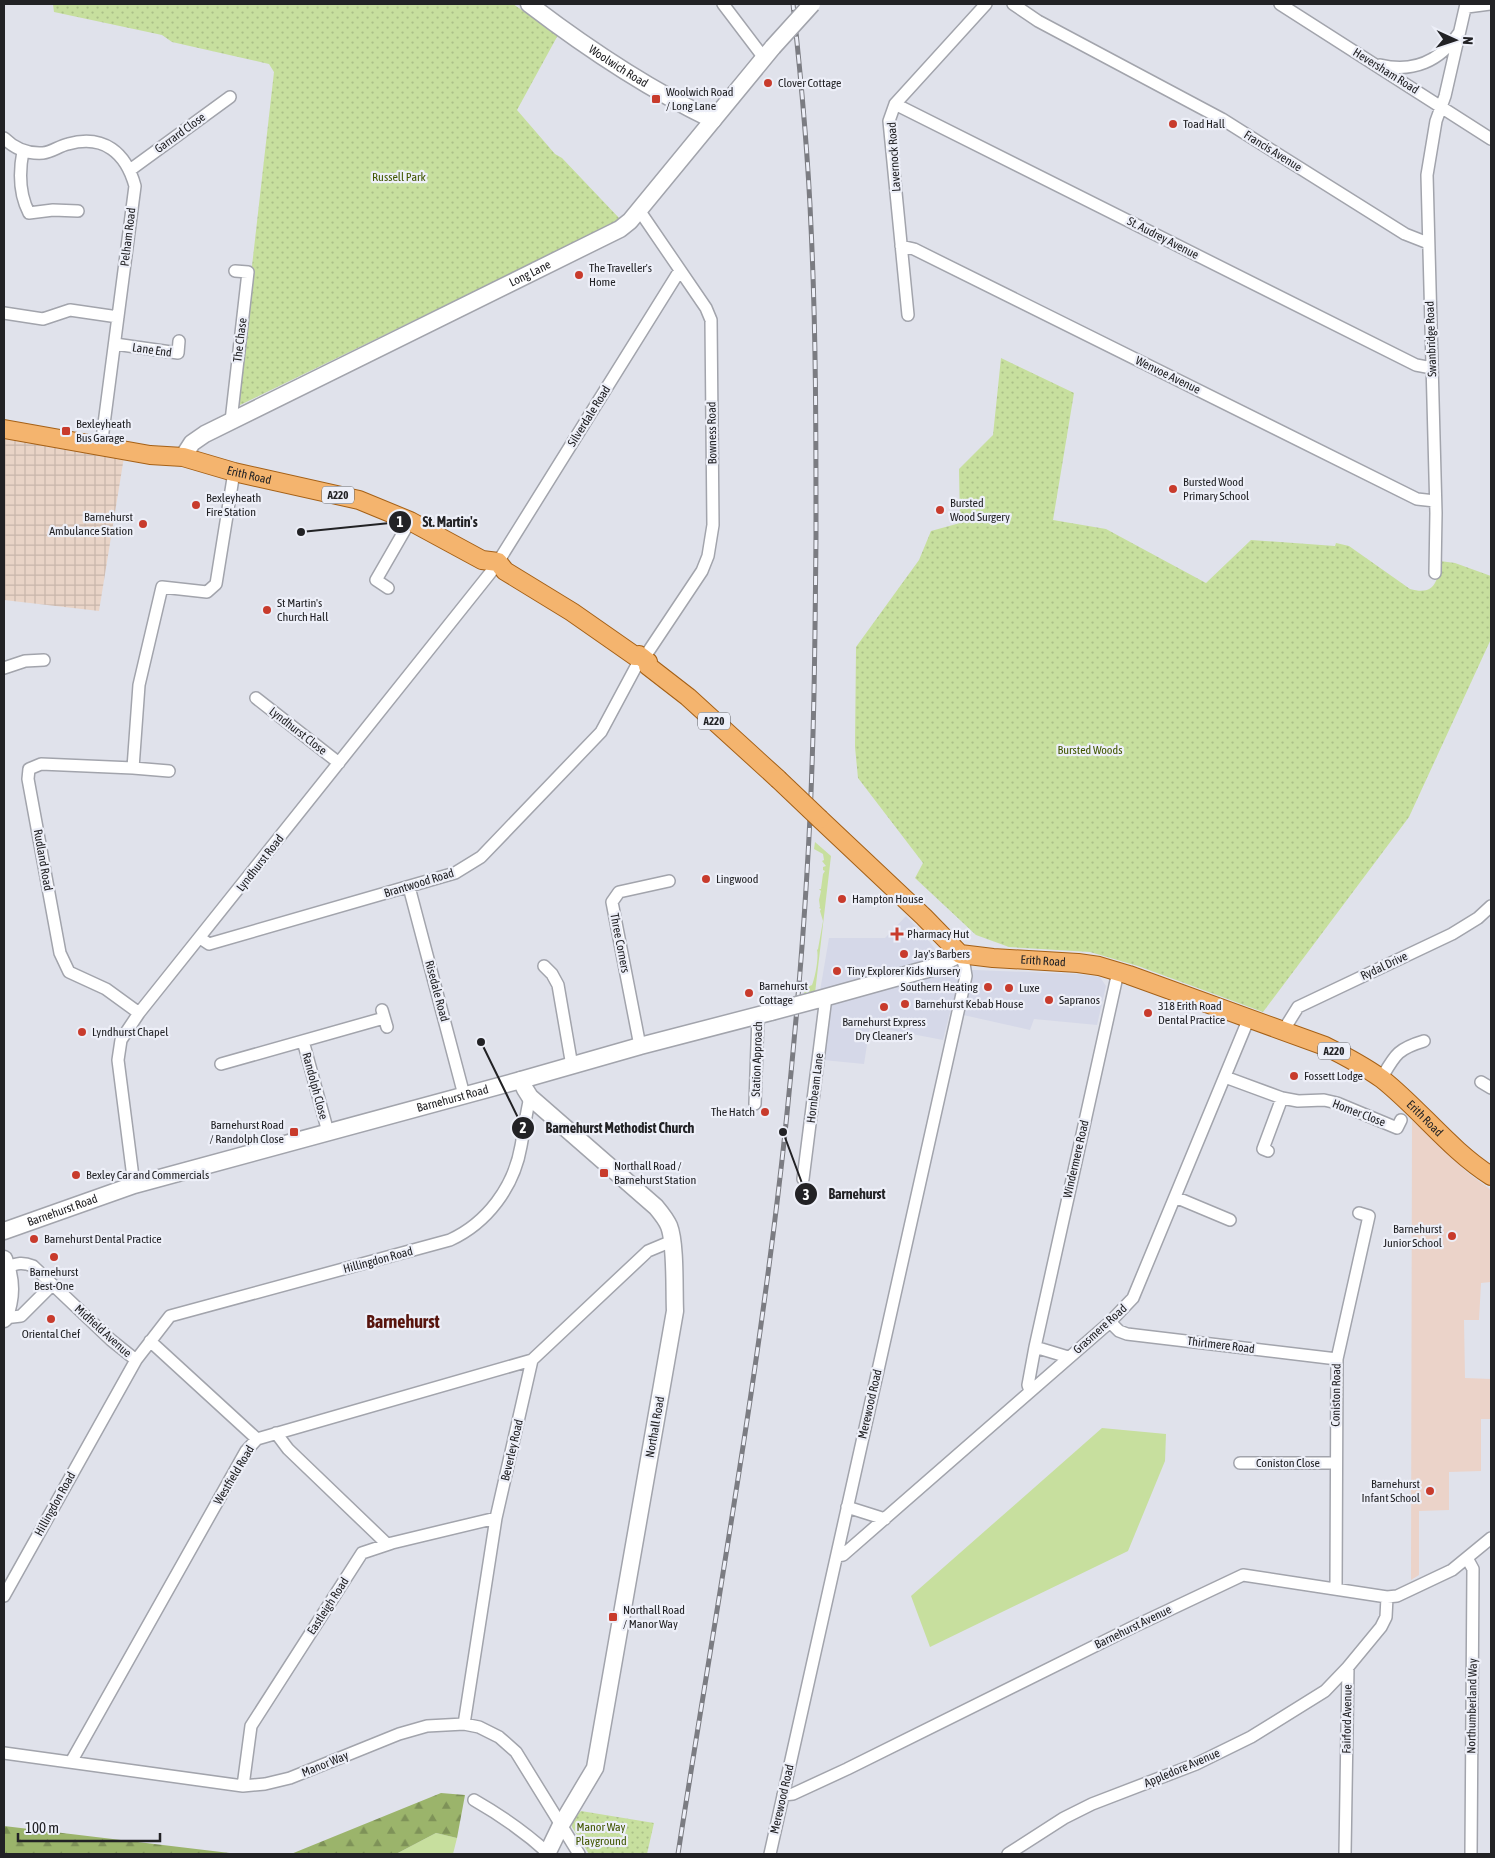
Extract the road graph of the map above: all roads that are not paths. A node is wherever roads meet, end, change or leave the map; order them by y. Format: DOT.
graph roads {
  1 [pos="529,4"];
  2 [pos="723,4"];
  3 [pos="812,4"];
  4 [pos="986,4"];
  5 [pos="1012,4"];
  6 [pos="1280,4"];
  7 [pos="1490,4"];
  8 [pos="1467,5"];
  9 [pos="1462,28"];
  10 [pos="769,52"];
  11 [pos="1371,62"];
  12 [pos="230,97"];
  13 [pos="895,104"];
  14 [pos="1441,106"];
  15 [pos="713,120"];
  16 [pos="4,138"];
  17 [pos="1491,139"];
  18 [pos="23,151"];
  19 [pos="130,170"];
  20 [pos="639,210"];
  21 [pos="78,211"];
  22 [pos="1428,243"];
  23 [pos="901,246"];
  24 [pos="680,270"];
  25 [pos="235,271"];
  26 [pos="4,313"];
  27 [pos="908,315"];
  28 [pos="118,317"];
  29 [pos="179,341"];
  30 [pos="114,344"];
  31 [pos="1432,368"];
  32 [pos="231,421"];
  33 [pos="4,429"];
  34 [pos="101,447"];
  35 [pos="182,458"];
  36 [pos="234,472"];
  37 [pos="1435,501"];
  38 [pos="410,522"];
  39 [pos="494,566"];
  40 [pos="1434,573"];
  41 [pos="388,588"];
  42 [pos="45,660"];
  43 [pos="641,661"];
  44 [pos="4,668"];
  45 [pos="256,698"];
  46 [pos="339,763"];
  47 [pos="133,768"];
  48 [pos="169,771"];
  49 [pos="670,881"];
  50 [pos="409,887"];
  51 [pos="1491,906"];
  52 [pos="200,938"];
  53 [pos="960,954"];
  54 [pos="544,966"];
  55 [pos="1118,972"];
  56 [pos="821,998"];
  57 [pos="139,1013"];
  58 [pos="765,1013"];
  59 [pos="384,1018"];
  60 [pos="1249,1018"];
  61 [pos="1283,1031"];
  62 [pos="303,1040"];
  63 [pos="1424,1041"];
  64 [pos="640,1046"];
  65 [pos="221,1064"];
  66 [pos="572,1066"];
  67 [pos="1224,1077"];
  68 [pos="1381,1079"];
  69 [pos="521,1080"];
  70 [pos="464,1095"];
  71 [pos="530,1097"];
  72 [pos="1282,1098"];
  73 [pos="755,1104"];
  74 [pos="1401,1126"];
  75 [pos="328,1132"];
  76 [pos="1268,1151"];
  77 [pos="1491,1176"];
  78 [pos="804,1179"];
  79 [pos="134,1185"];
  80 [pos="1175,1197"];
  81 [pos="1359,1213"];
  82 [pos="1230,1220"];
  83 [pos="4,1231"];
  84 [pos="672,1242"];
  85 [pos="5,1263"];
  86 [pos="52,1285"];
  87 [pos="4,1318"];
  88 [pos="1110,1322"];
  89 [pos="150,1341"];
  90 [pos="1035,1347"];
  91 [pos="1068,1358"];
  92 [pos="1337,1359"];
  93 [pos="136,1360"];
  94 [pos="532,1360"];
  95 [pos="1030,1391"];
  96 [pos="276,1433"];
  97 [pos="257,1439"];
  98 [pos="1240,1463"];
  99 [pos="1336,1463"];
  100 [pos="847,1507"];
  101 [pos="496,1518"];
  102 [pos="885,1519"];
  103 [pos="1491,1538"];
  104 [pos="387,1544"];
  105 [pos="837,1556"];
  106 [pos="1468,1558"];
  107 [pos="1336,1588"];
  108 [pos="4,1596"];
  109 [pos="1387,1597"];
  110 [pos="1348,1668"];
  111 [pos="464,1724"];
  112 [pos="4,1753"];
  113 [pos="71,1762"];
  114 [pos="243,1786"];
  115 [pos="783,1795"];
  116 [pos="474,1800"];
  117 [pos="561,1825"];
  118 [pos="548,1854"];
  119 [pos="579,1854"];
  120 [pos="770,1854"];
  121 [pos="1008,1854"];
  122 [pos="1345,1854"];
  123 [pos="1471,1854"];
  1 -- 15 [label="street, Woolwich Road"];
  2 -- 10 [label="street"];
  3 -- 10 [label="street, Long Lane, bridge"];
  4 -- 13 [label="street, Lavernock Road"];
  5 -- 22 [label="street, Francis Avenue"];
  6 -- 11 [label="street, Heversham Road"];
  7 -- 8 [label="street"];
  8 -- 9 [label="street, Swanbridge Road"];
  9 -- 11 [label="street"];
  9 -- 14 [label="street, Swanbridge Road"];
  10 -- 15 [label="street, Long Lane"];
  11 -- 14 [label="street, Heversham Road"];
  12 -- 19 [label="street, Garrard Close"];
  13 -- 23 [label="street, Lavernock Road"];
  13 -- 31 [label="street, St. Audrey Avenue"];
  14 -- 17 [label="street, Heversham Road"];
  14 -- 22 [label="street, Swanbridge Road"];
  15 -- 20 [label="street, Long Lane"];
  16 -- 18 [label="street"];
  18 -- 19 [label="street"];
  18 -- 21 [label="street"];
  19 -- 28 [label="street, Pelham Road"];
  20 -- 24 [label="street, Bowness Road"];
  20 -- 32 [label="street, Long Lane"];
  22 -- 31 [label="street, Swanbridge Road"];
  23 -- 27 [label="street, Lavernock Road"];
  23 -- 37 [label="street, Wenvoe Avenue"];
  24 -- 39 [label="street, Silverdale Road"];
  24 -- 43 [label="street, Bowness Road"];
  25 -- 32 [label="street, The Chase"];
  26 -- 28 [label="street"];
  28 -- 30 [label="street, Pelham Road"];
  29 -- 30 [label="street, Lane End"];
  30 -- 34 [label="street, Pelham Road"];
  31 -- 37 [label="street, Swanbridge Road"];
  32 -- 35 [label="street, Long Lane"];
  33 -- 34 [label="main road, Erith Road / A220"];
  34 -- 35 [label="main road, Erith Road / A220"];
  35 -- 36 [label="main road, Erith Road / A220"];
  36 -- 38 [label="main road, Erith Road / A220"];
  36 -- 47 [label="street"];
  37 -- 40 [label="street, Swanbridge Road"];
  38 -- 39 [label="main road, Erith Road / A220"];
  38 -- 41 [label="street"];
  39 -- 43 [label="main road, Erith Road / A220"];
  39 -- 46 [label="street, Lyndhurst Road"];
  42 -- 44 [label="street"];
  43 -- 50 [label="street, Brantwood Road"];
  43 -- 53 [label="main road, Erith Road / A220, bridge"];
  45 -- 46 [label="street, Lyndhurst Close"];
  46 -- 52 [label="street, Lyndhurst Road"];
  47 -- 48 [label="street, Rudland Road"];
  47 -- 57 [label="street, Rudland Road"];
  49 -- 64 [label="street, Three Corners"];
  50 -- 52 [label="street, Brantwood Road"];
  50 -- 70 [label="street, Risedale Road"];
  51 -- 61 [label="street, Rydal Drive"];
  52 -- 57 [label="street, Lyndhurst Road"];
  53 -- 55 [label="main road, Erith Road / A220"];
  53 -- 56 [label="street, Barnehurst Road"];
  53 -- 100 [label="street, Merewood Road"];
  54 -- 66 [label="street"];
  55 -- 60 [label="main road, Erith Road / A220"];
  55 -- 90 [label="street, Windermere Road"];
  56 -- 58 [label="street, Barnehurst Road, bridge"];
  56 -- 78 [label="street, Hornbeam Lane"];
  57 -- 79 [label="street, Lyndhurst Road"];
  58 -- 64 [label="street, Barnehurst Road"];
  58 -- 73 [label="street, Station Approach"];
  59 -- 62 [label="street, Randolph Close"];
  60 -- 61 [label="main road, Erith Road / A220"];
  60 -- 67 [label="street, Grasmere Road"];
  61 -- 68 [label="main road, Erith Road / A220"];
  62 -- 65 [label="street, Randolph Close"];
  62 -- 75 [label="street, Randolph Close"];
  63 -- 68 [label="street"];
  64 -- 66 [label="street, Barnehurst Road"];
  66 -- 69 [label="street, Barnehurst Road"];
  67 -- 72 [label="street, Homer Close"];
  67 -- 80 [label="street, Grasmere Road"];
  68 -- 77 [label="main road, Erith Road / A220"];
  69 -- 70 [label="street, Barnehurst Road"];
  69 -- 71 [label="street, Northall Road"];
  70 -- 75 [label="street, Barnehurst Road"];
  71 -- 84 [label="street, Northall Road"];
  71 -- 89 [label="street, Hillingdon Road"];
  72 -- 74 [label="street, Homer Close"];
  72 -- 76 [label="street"];
  75 -- 79 [label="street, Barnehurst Road"];
  79 -- 83 [label="street, Barnehurst Road"];
  80 -- 82 [label="street"];
  80 -- 88 [label="street, Grasmere Road"];
  81 -- 92 [label="street, Coniston Road"];
  84 -- 94 [label="street"];
  84 -- 117 [label="street, Northall Road"];
  85 -- 86 [label="street, Midfield Avenue"];
  85 -- 87 [label="street"];
  86 -- 87 [label="street"];
  86 -- 93 [label="street, Midfield Avenue"];
  88 -- 91 [label="street, Grasmere Road"];
  88 -- 92 [label="street, Thirlmere Road"];
  89 -- 93 [label="street, Midfield Avenue"];
  89 -- 97 [label="street, Midfield Avenue"];
  90 -- 91 [label="street"];
  90 -- 95 [label="street, Windermere Road"];
  91 -- 95 [label="street, Grasmere Road"];
  92 -- 99 [label="street, Coniston Road"];
  93 -- 108 [label="street, Hillingdon Road"];
  94 -- 96 [label="street, Westfield Road"];
  94 -- 101 [label="street, Beverley Road"];
  95 -- 102 [label="street, Grasmere Road"];
  96 -- 97 [label="street, Westfield Road"];
  96 -- 104 [label="street"];
  97 -- 113 [label="street, Westfield Road"];
  98 -- 99 [label="street, Coniston Close"];
  99 -- 107 [label="street, Coniston Road"];
  100 -- 102 [label="street"];
  100 -- 105 [label="street, Merewood Road"];
  101 -- 104 [label="street, Eastleigh Road"];
  101 -- 111 [label="street, Beverley Road"];
  102 -- 105 [label="street, Grasmere Road"];
  103 -- 106 [label="street, Barnehurst Avenue"];
  104 -- 114 [label="street, Eastleigh Road"];
  105 -- 115 [label="street, Merewood Road"];
  106 -- 109 [label="street, Barnehurst Avenue"];
  106 -- 123 [label="street, Northumberland Way"];
  107 -- 109 [label="street, Barnehurst Avenue"];
  107 -- 115 [label="street, Barnehurst Avenue"];
  109 -- 110 [label="street, Fairford Avenue"];
  110 -- 121 [label="street, Appledore Avenue"];
  110 -- 122 [label="street, Fairford Avenue"];
  111 -- 114 [label="street, Manor Way"];
  111 -- 117 [label="street, Manor Way"];
  112 -- 113 [label="street, Manor Way"];
  113 -- 114 [label="street, Manor Way"];
  115 -- 120 [label="street, Merewood Road"];
  116 -- 118 [label="street"];
  117 -- 118 [label="street, Northall Road"];
  117 -- 119 [label="street, Manor Way"];
}
